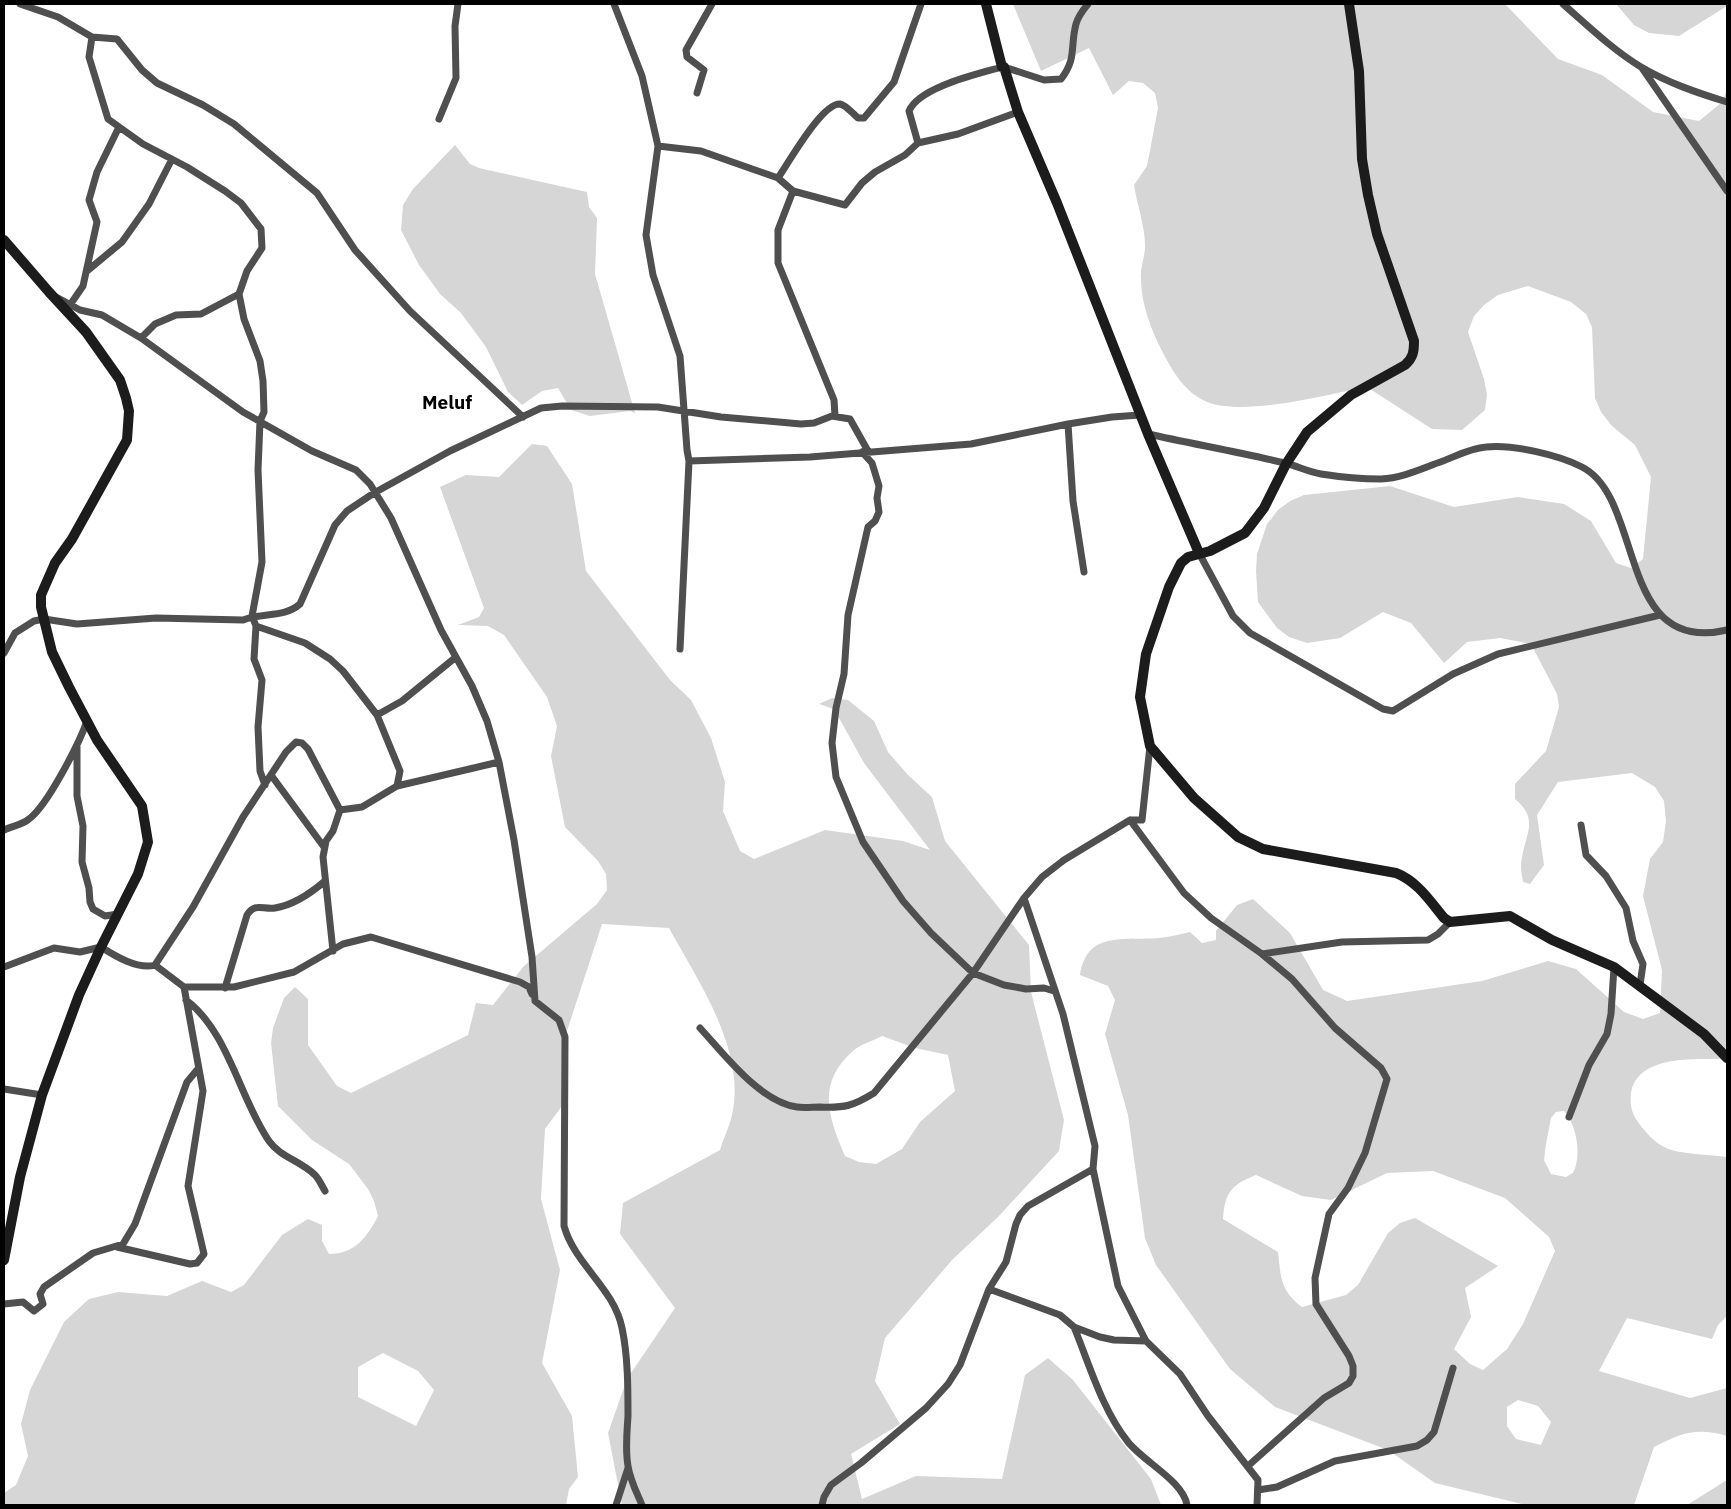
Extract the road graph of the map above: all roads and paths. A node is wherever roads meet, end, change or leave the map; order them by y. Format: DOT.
graph roads {
  1 [pos="20,4"];
  2 [pos="458,4"];
  3 [pos="614,4"];
  4 [pos="712,4"];
  5 [pos="920,4"];
  6 [pos="986,4"];
  7 [pos="1088,4"];
  8 [pos="1349,4"];
  9 [pos="1563,4"];
  10 [pos="92,37"];
  11 [pos="1003,67"];
  12 [pos="1642,68"];
  13 [pos="697,93"];
  14 [pos="1727,102"];
  15 [pos="1018,112"];
  16 [pos="439,119"];
  17 [pos="119,126"];
  18 [pos="918,143"];
  19 [pos="658,146"];
  20 [pos="172,159"];
  21 [pos="778,178"];
  22 [pos="793,191"];
  23 [pos="1727,191"];
  24 [pos="4,240"];
  25 [pos="87,272"];
  26 [pos="48,292"];
  27 [pos="239,294"];
  28 [pos="70,305"];
  29 [pos="141,338"];
  30 [pos="685,410"];
  31 [pos="1140,415"];
  32 [pos="835,416"];
  33 [pos="523,417"];
  34 [pos="260,421"];
  35 [pos="1068,424"];
  36 [pos="1148,434"];
  37 [pos="865,452"];
  38 [pos="689,461"];
  39 [pos="1286,464"];
  40 [pos="374,493"];
  41 [pos="1199,553"];
  42 [pos="1084,572"];
  43 [pos="252,616"];
  44 [pos="1660,616"];
  45 [pos="44,619"];
  46 [pos="256,626"];
  47 [pos="1727,630"];
  48 [pos="680,649"];
  49 [pos="4,653"];
  50 [pos="456,657"];
  51 [pos="377,715"];
  52 [pos="87,721"];
  53 [pos="77,746"];
  54 [pos="1150,746"];
  55 [pos="499,762"];
  56 [pos="271,775"];
  57 [pos="265,785"];
  58 [pos="397,786"];
  59 [pos="340,810"];
  60 [pos="1130,820"];
  61 [pos="1581,825"];
  62 [pos="4,830"];
  63 [pos="324,847"];
  64 [pos="325,881"];
  65 [pos="1024,898"];
  66 [pos="118,914"];
  67 [pos="1450,922"];
  68 [pos="101,947"];
  69 [pos="332,951"];
  70 [pos="1262,954"];
  71 [pos="155,965"];
  72 [pos="4,967"];
  73 [pos="1614,967"];
  74 [pos="973,973"];
  75 [pos="1640,985"];
  76 [pos="184,986"];
  77 [pos="225,988"];
  78 [pos="1054,991"];
  79 [pos="186,1000"];
  80 [pos="535,1001"];
  81 [pos="700,1028"];
  82 [pos="1727,1058"];
  83 [pos="197,1070"];
  84 [pos="4,1089"];
  85 [pos="42,1095"];
  86 [pos="1569,1117"];
  87 [pos="1093,1169"];
  88 [pos="325,1191"];
  89 [pos="118,1247"];
  90 [pos="4,1260"];
  91 [pos="989,1289"];
  92 [pos="4,1304"];
  93 [pos="1074,1327"];
  94 [pos="1146,1341"];
  95 [pos="1453,1368"];
  96 [pos="1248,1466"];
  97 [pos="628,1467"];
  98 [pos="1258,1490"];
  99 [pos="616,1505"];
  100 [pos="642,1505"];
  101 [pos="822,1505"];
  102 [pos="1187,1505"];
  103 [pos="1257,1505"];
  1 -- 10 [label="street"];
  2 -- 16 [label="street"];
  3 -- 19 [label="street"];
  4 -- 13 [label="street"];
  5 -- 21 [label="street"];
  6 -- 11 [label="street"];
  7 -- 11 [label="street"];
  8 -- 39 [label="street"];
  9 -- 12 [label="street"];
  10 -- 17 [label="street"];
  10 -- 33 [label="street"];
  11 -- 15 [label="street"];
  11 -- 18 [label="street"];
  12 -- 14 [label="street"];
  12 -- 23 [label="street"];
  15 -- 18 [label="street"];
  15 -- 31 [label="street"];
  17 -- 20 [label="street"];
  17 -- 25 [label="street"];
  18 -- 22 [label="street"];
  19 -- 21 [label="street"];
  19 -- 30 [label="street"];
  20 -- 25 [label="street"];
  20 -- 27 [label="street"];
  21 -- 22 [label="street"];
  22 -- 32 [label="street"];
  24 -- 26 [label="street"];
  25 -- 28 [label="street"];
  26 -- 28 [label="street"];
  26 -- 45 [label="street"];
  27 -- 29 [label="street"];
  27 -- 34 [label="street"];
  28 -- 29 [label="street"];
  29 -- 34 [label="street"];
  30 -- 32 [label="street"];
  30 -- 33 [label="street"];
  30 -- 38 [label="street"];
  31 -- 35 [label="street"];
  31 -- 36 [label="street"];
  32 -- 37 [label="street"];
  33 -- 40 [label="street"];
  34 -- 40 [label="street"];
  34 -- 43 [label="street"];
  35 -- 37 [label="street"];
  35 -- 42 [label="street"];
  36 -- 39 [label="street"];
  36 -- 41 [label="street"];
  37 -- 38 [label="street"];
  37 -- 74 [label="street"];
  38 -- 48 [label="street"];
  39 -- 41 [label="street"];
  39 -- 44 [label="street"];
  40 -- 43 [label="street"];
  40 -- 50 [label="street"];
  41 -- 44 [label="street"];
  41 -- 54 [label="street"];
  43 -- 45 [label="street"];
  43 -- 46 [label="street"];
  44 -- 47 [label="street"];
  45 -- 49 [label="street"];
  45 -- 52 [label="street"];
  46 -- 51 [label="street"];
  46 -- 57 [label="street"];
  50 -- 51 [label="street"];
  50 -- 55 [label="street"];
  51 -- 58 [label="street"];
  52 -- 53 [label="street"];
  52 -- 66 [label="street"];
  53 -- 62 [label="street"];
  53 -- 66 [label="street"];
  54 -- 60 [label="street"];
  54 -- 67 [label="street"];
  55 -- 58 [label="street"];
  55 -- 80 [label="street"];
  56 -- 57 [label="street"];
  56 -- 59 [label="street"];
  56 -- 63 [label="street"];
  57 -- 71 [label="street"];
  58 -- 59 [label="street"];
  59 -- 63 [label="street"];
  60 -- 65 [label="street"];
  60 -- 70 [label="street"];
  61 -- 75 [label="street"];
  63 -- 64 [label="street"];
  64 -- 69 [label="street"];
  64 -- 77 [label="street"];
  65 -- 74 [label="street"];
  65 -- 78 [label="street"];
  66 -- 68 [label="street"];
  67 -- 70 [label="street"];
  67 -- 73 [label="street"];
  68 -- 71 [label="street"];
  68 -- 72 [label="street"];
  68 -- 85 [label="street"];
  69 -- 77 [label="street"];
  69 -- 80 [label="street"];
  70 -- 96 [label="street"];
  71 -- 76 [label="street"];
  73 -- 75 [label="street"];
  73 -- 86 [label="street"];
  74 -- 78 [label="street"];
  74 -- 81 [label="street"];
  75 -- 82 [label="street"];
  76 -- 77 [label="street"];
  76 -- 79 [label="street"];
  78 -- 87 [label="street"];
  79 -- 83 [label="street"];
  79 -- 88 [label="street"];
  80 -- 97 [label="street"];
  83 -- 89 [label="street"];
  83 -- 89 [label="street"];
  84 -- 85 [label="street"];
  85 -- 90 [label="street"];
  87 -- 91 [label="street"];
  87 -- 94 [label="street"];
  89 -- 92 [label="street"];
  91 -- 93 [label="street"];
  91 -- 101 [label="street"];
  93 -- 94 [label="street"];
  93 -- 102 [label="street"];
  94 -- 96 [label="street"];
  95 -- 98 [label="street"];
  96 -- 98 [label="street"];
  97 -- 99 [label="street"];
  97 -- 100 [label="street"];
  98 -- 103 [label="street"];
}
